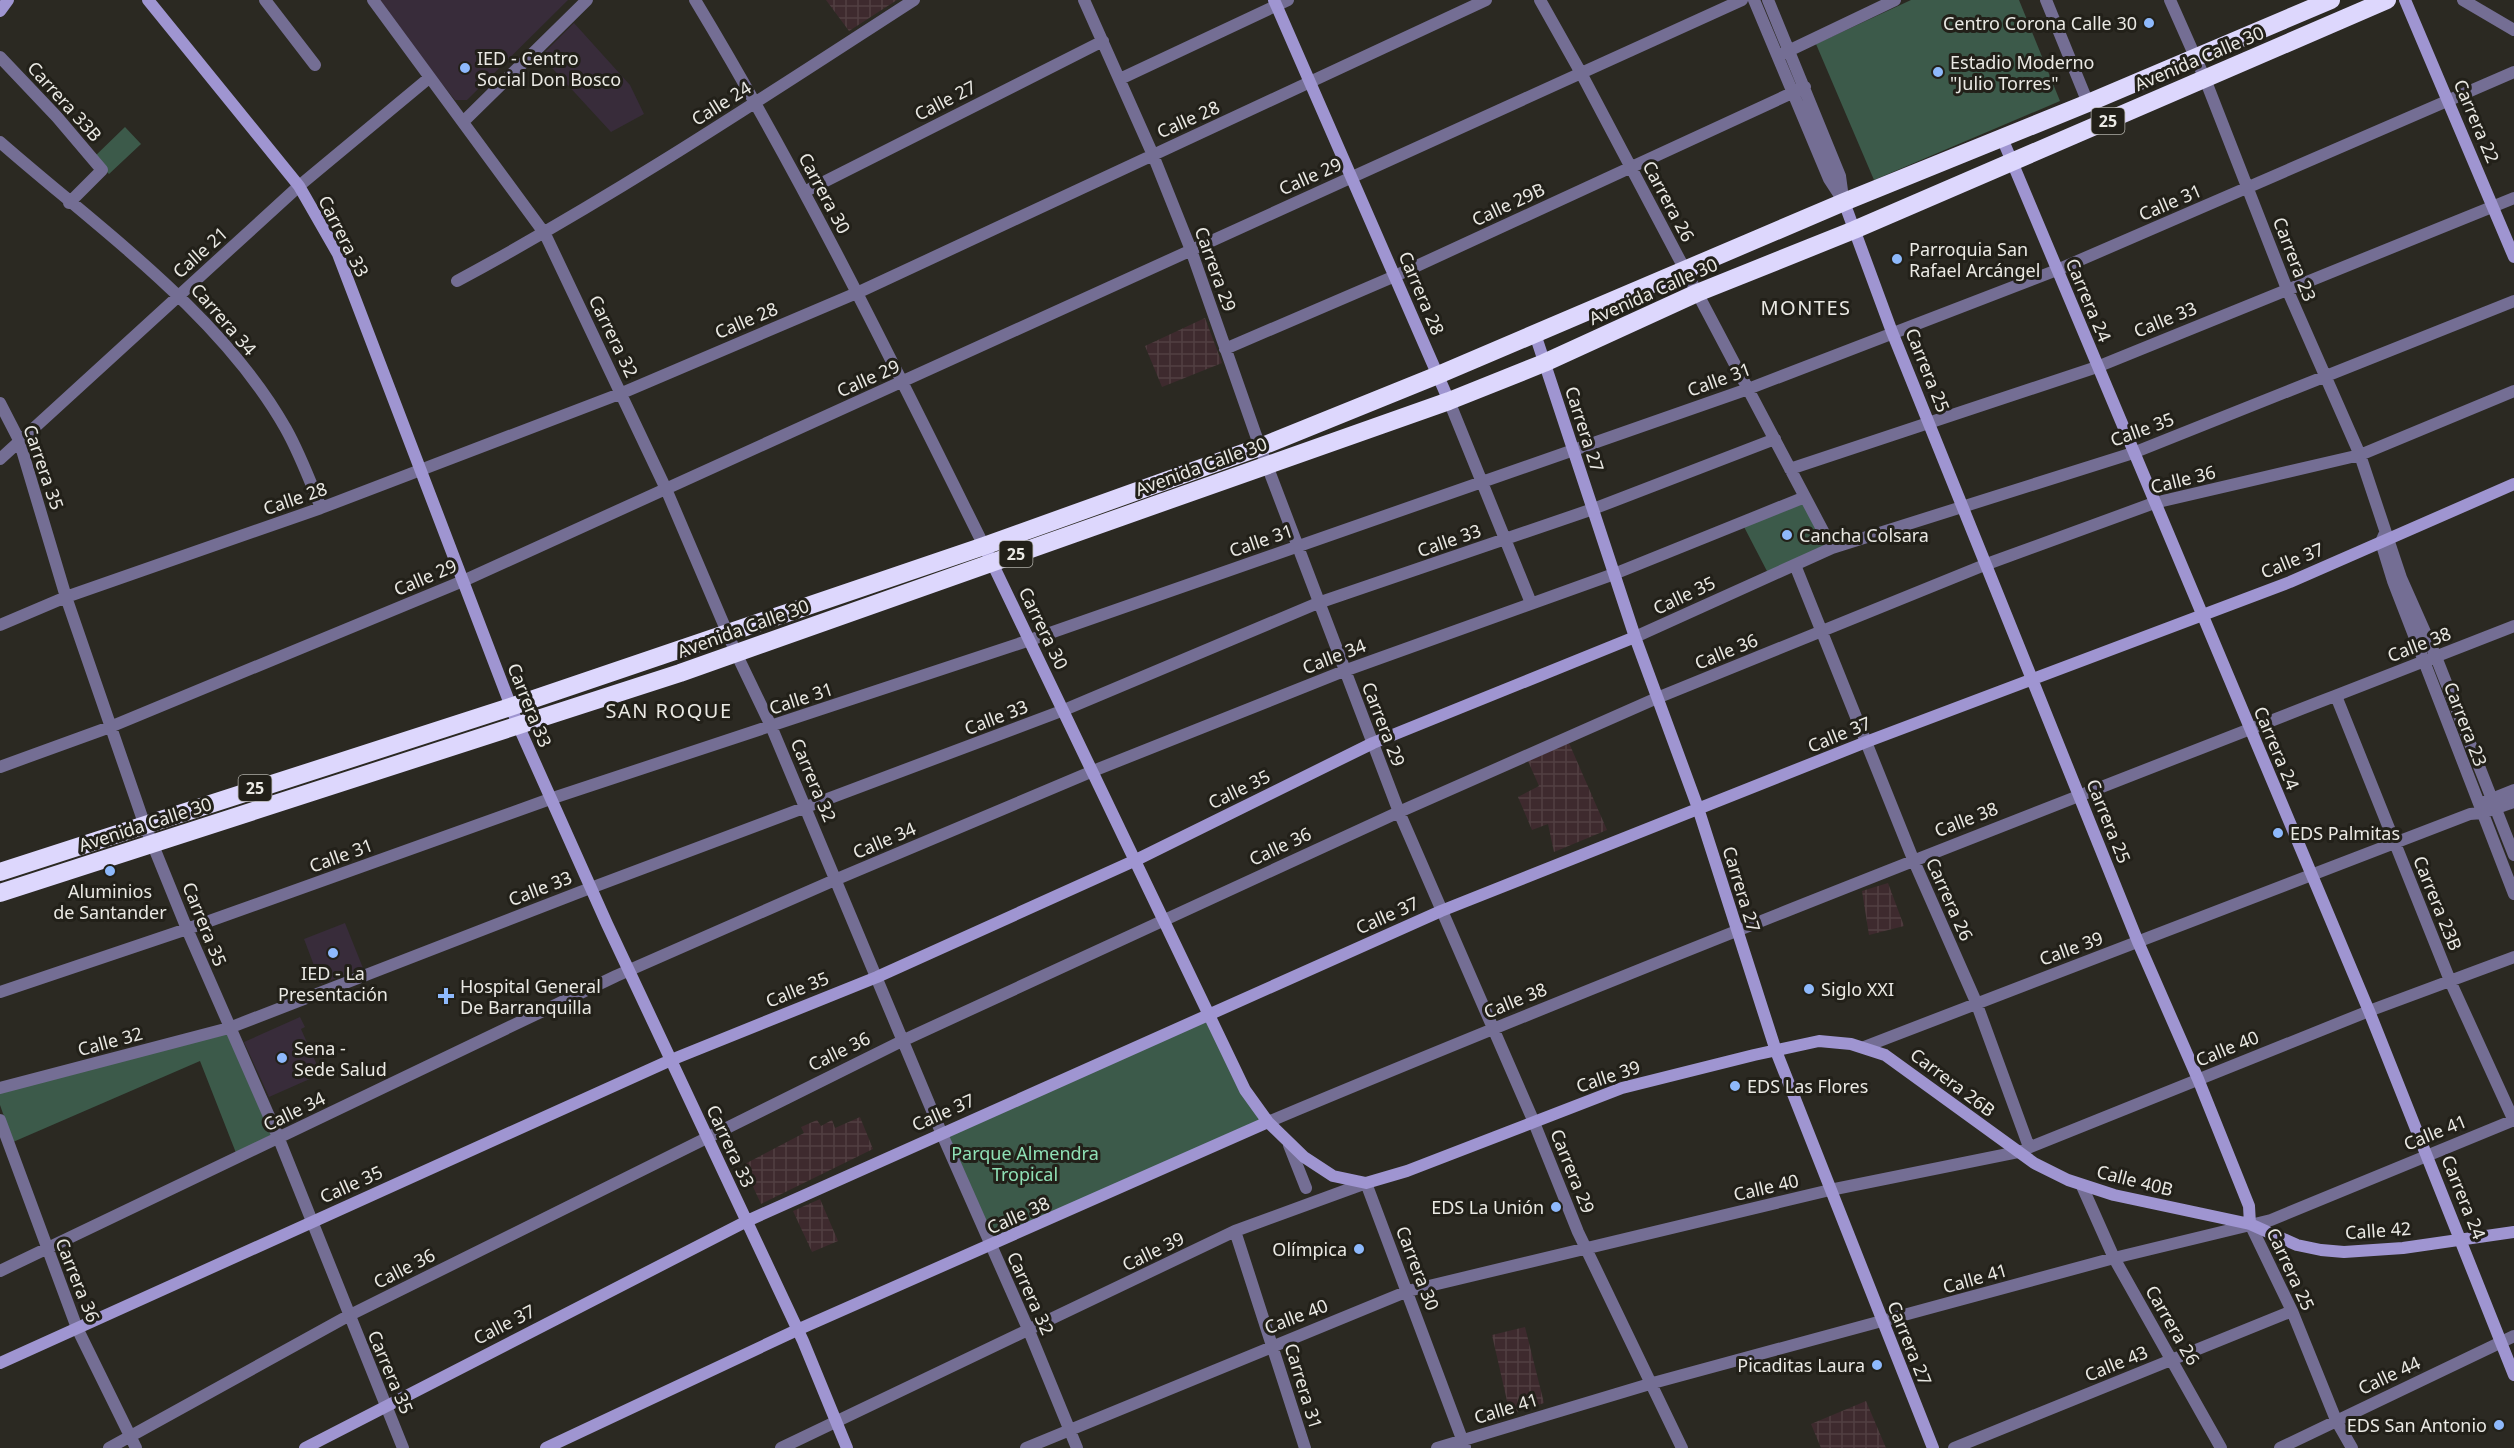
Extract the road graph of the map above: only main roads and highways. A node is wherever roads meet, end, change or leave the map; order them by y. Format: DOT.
graph roads {
  1 [pos="2331,0"];
  2 [pos="2387,0"];
  3 [pos="0,872"];
  4 [pos="0,893"];
  1 -- 3 [label="highway, Avenida Calle 30 / 25"];
  2 -- 4 [label="highway, Avenida Calle 30 / 25"];
}
